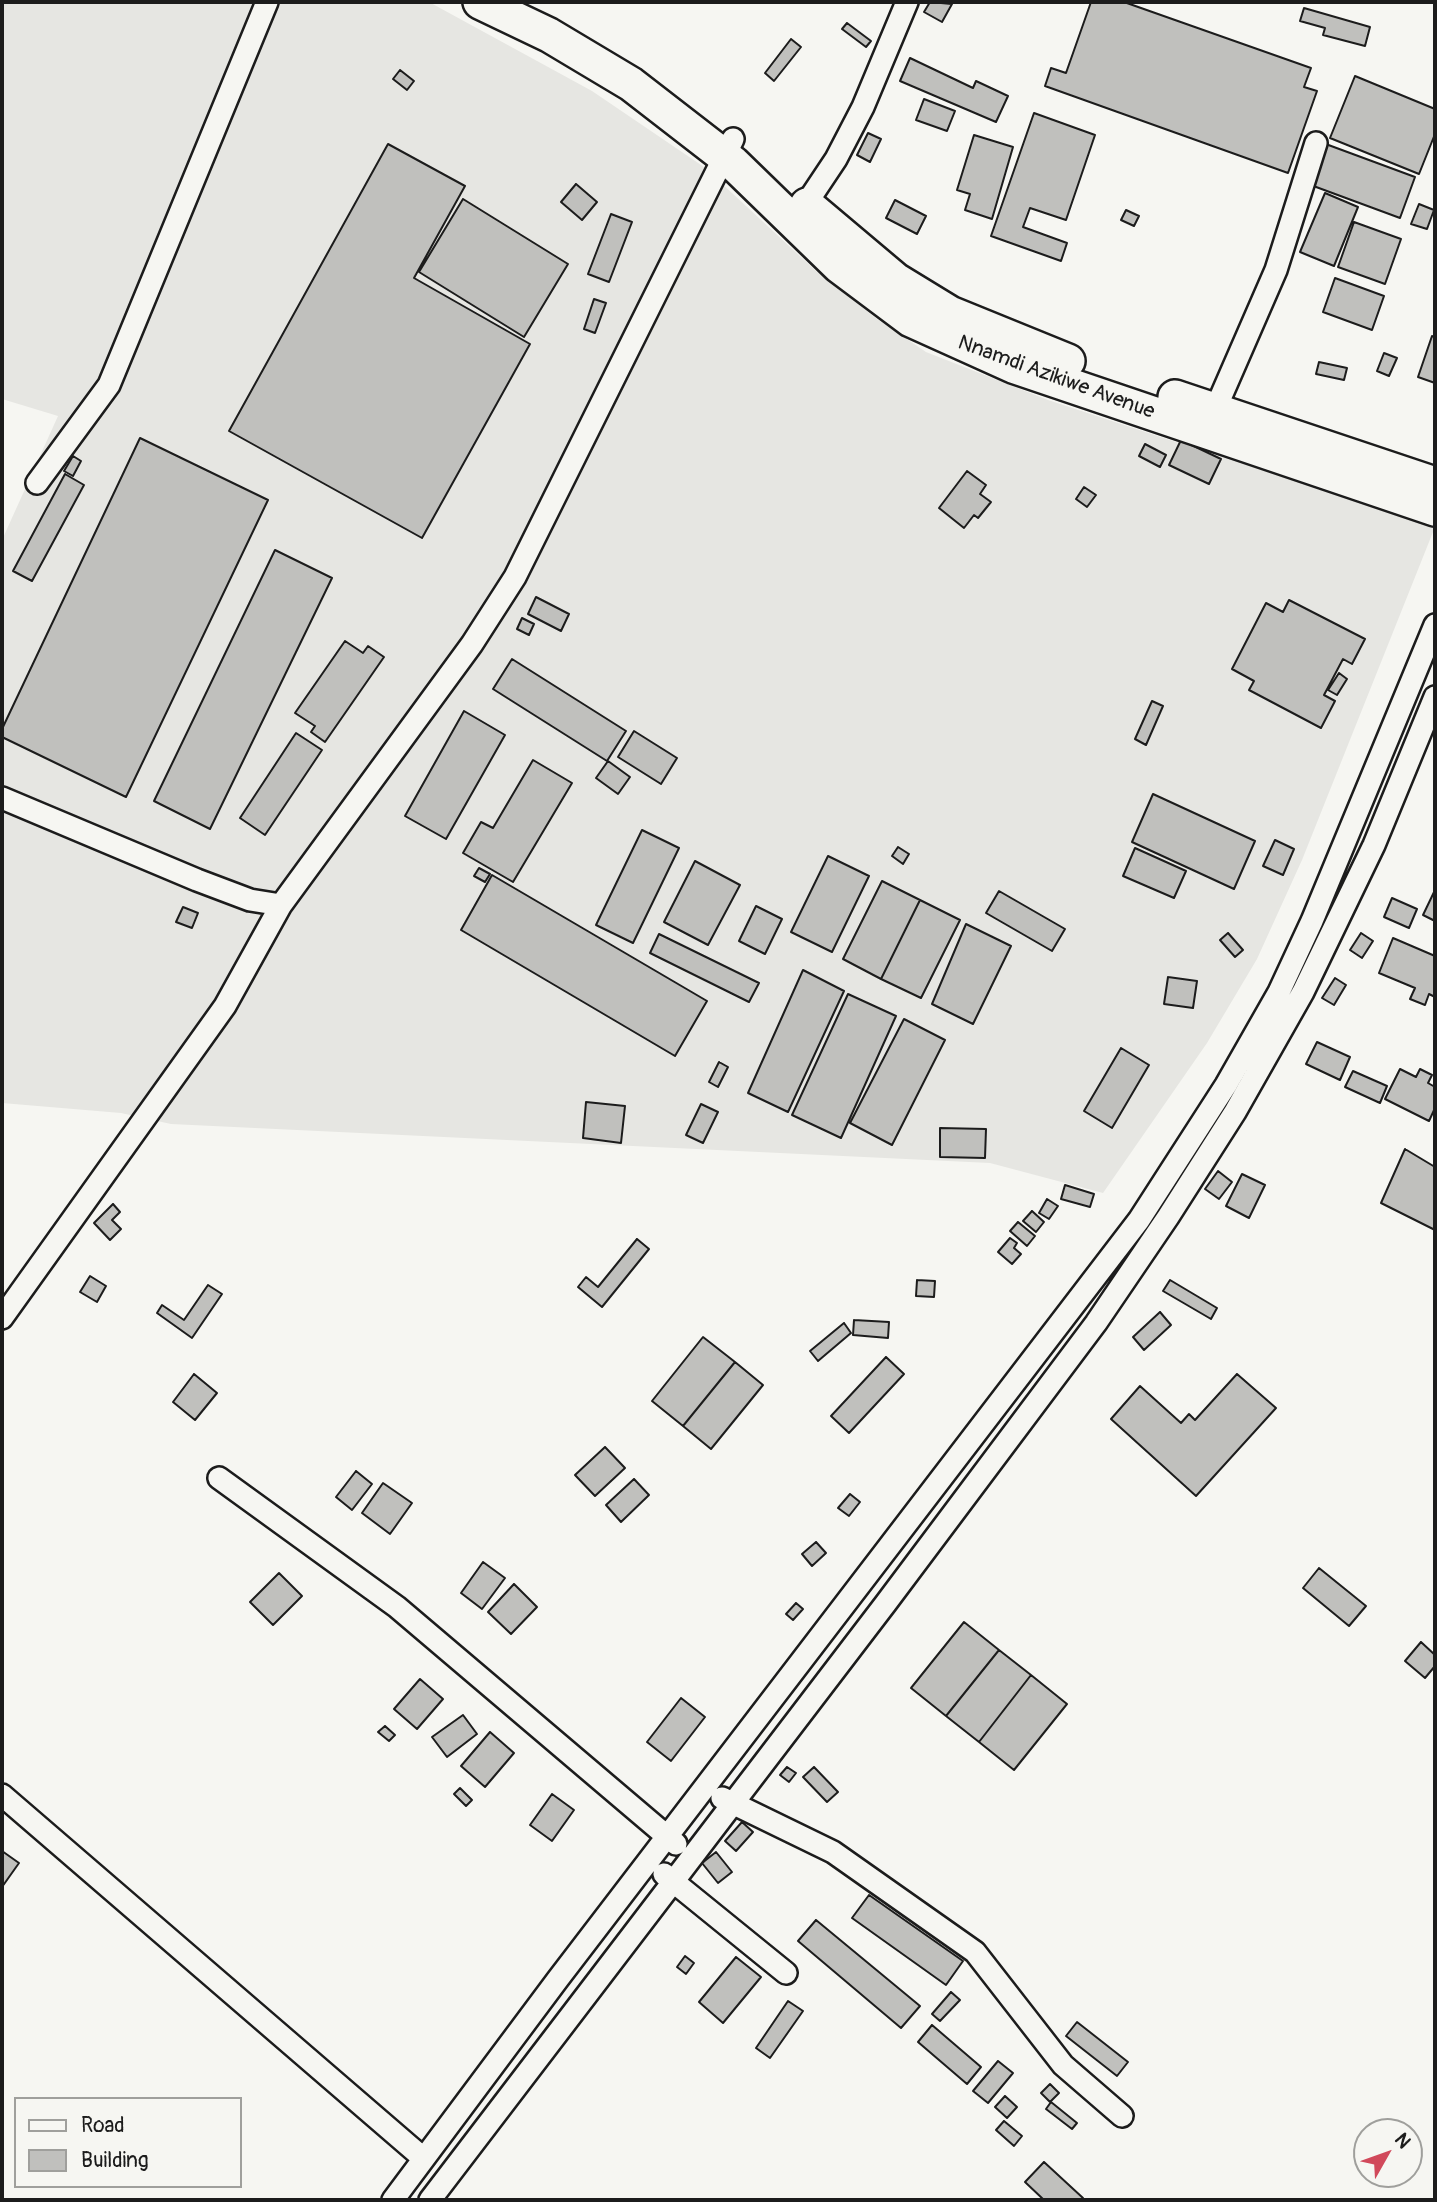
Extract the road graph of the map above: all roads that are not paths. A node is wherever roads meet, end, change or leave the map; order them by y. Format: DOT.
graph roads {
  1 [pos="267,2"];
  2 [pos="480,2"];
  3 [pos="526,2"];
  4 [pos="907,2"];
  5 [pos="1316,143"];
  6 [pos="729,148"];
  7 [pos="806,204"];
  8 [pos="1215,410"];
  9 [pos="37,483"];
  10 [pos="1435,484"];
  11 [pos="1435,509"];
  12 [pos="1435,625"];
  13 [pos="1435,697"];
  14 [pos="2,798"];
  15 [pos="281,905"];
  16 [pos="2,1318"];
  17 [pos="219,1478"];
  18 [pos="705,1788"];
  19 [pos="2,1795"];
  20 [pos="732,1804"];
  21 [pos="668,1837"];
  22 [pos="691,1857"];
  23 [pos="649,1861"];
  24 [pos="673,1881"];
  25 [pos="786,1973"];
  26 [pos="1122,2116"];
  27 [pos="424,2158"];
  28 [pos="393,2200"];
  29 [pos="430,2200"];
  1 -- 9 [label="street"];
  2 -- 6 [label="main road, Nnamdi Azikiwe Avenue"];
  3 -- 6 [label="main road, Nnamdi Azikiwe Avenue"];
  4 -- 7 [label="street"];
  5 -- 8 [label="street"];
  6 -- 7 [label="main road, Nnamdi Azikiwe Avenue"];
  6 -- 11 [label="main road, Nnamdi Azikiwe Avenue"];
  6 -- 15 [label="street"];
  7 -- 8 [label="main road, Nnamdi Azikiwe Avenue"];
  8 -- 10 [label="main road, Nnamdi Azikiwe Avenue"];
  12 -- 18 [label="street"];
  13 -- 20 [label="street"];
  14 -- 15 [label="street"];
  15 -- 16 [label="street"];
  17 -- 21 [label="street"];
  18 -- 20 [label="street"];
  18 -- 21 [label="street"];
  19 -- 27 [label="street"];
  20 -- 22 [label="street"];
  20 -- 26 [label="street"];
  21 -- 22 [label="street"];
  21 -- 23 [label="street"];
  22 -- 24 [label="street"];
  23 -- 24 [label="street"];
  23 -- 27 [label="street"];
  24 -- 25 [label="street"];
  24 -- 29 [label="street"];
  27 -- 28 [label="street"];
}
